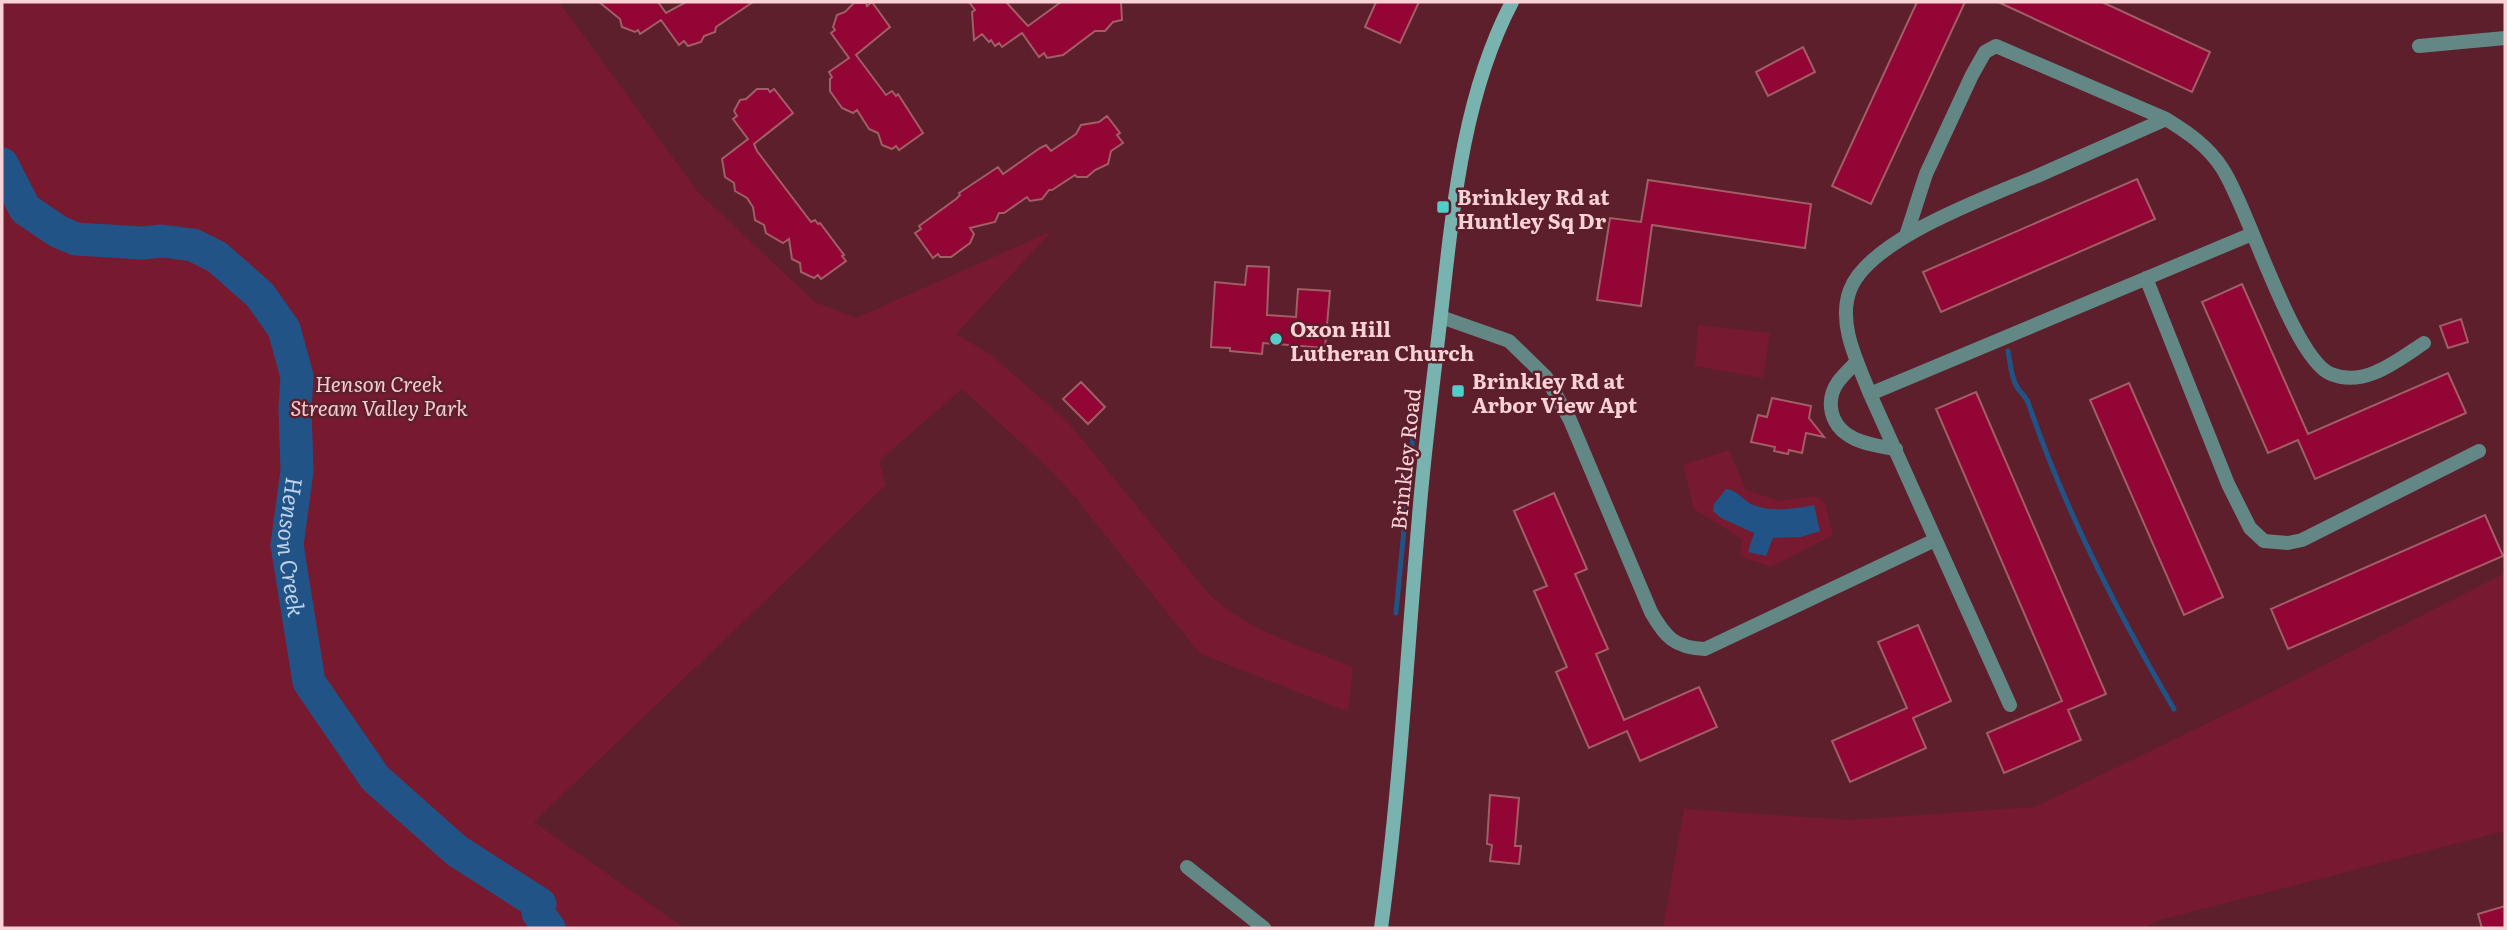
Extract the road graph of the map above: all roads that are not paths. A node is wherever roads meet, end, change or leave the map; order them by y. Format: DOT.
graph roads {
  1 [pos="1512,2"];
  2 [pos="2505,38"];
  3 [pos="2419,46"];
  4 [pos="2166,118"];
  5 [pos="2252,234"];
  6 [pos="1906,236"];
  7 [pos="2146,278"];
  8 [pos="1441,317"];
  9 [pos="2424,343"];
  10 [pos="1857,361"];
  11 [pos="1870,394"];
  12 [pos="1896,449"];
  13 [pos="2479,451"];
  14 [pos="1935,540"];
  15 [pos="2010,705"];
  16 [pos="1186,867"];
  17 [pos="1246,922"];
  18 [pos="1264,928"];
  19 [pos="1381,928"];
  1 -- 8 [label="main road, Brinkley Road"];
  2 -- 3 [label="street"];
  4 -- 5 [label="street"];
  4 -- 6 [label="street"];
  4 -- 6 [label="street"];
  5 -- 7 [label="street"];
  5 -- 9 [label="street"];
  6 -- 10 [label="street"];
  7 -- 11 [label="street"];
  7 -- 13 [label="street"];
  8 -- 14 [label="street"];
  8 -- 19 [label="main road, Brinkley Road"];
  10 -- 11 [label="street"];
  10 -- 12 [label="street"];
  11 -- 12 [label="street"];
  12 -- 14 [label="street"];
  14 -- 15 [label="street"];
  16 -- 17 [label="street"];
  17 -- 18 [label="street"];
}
